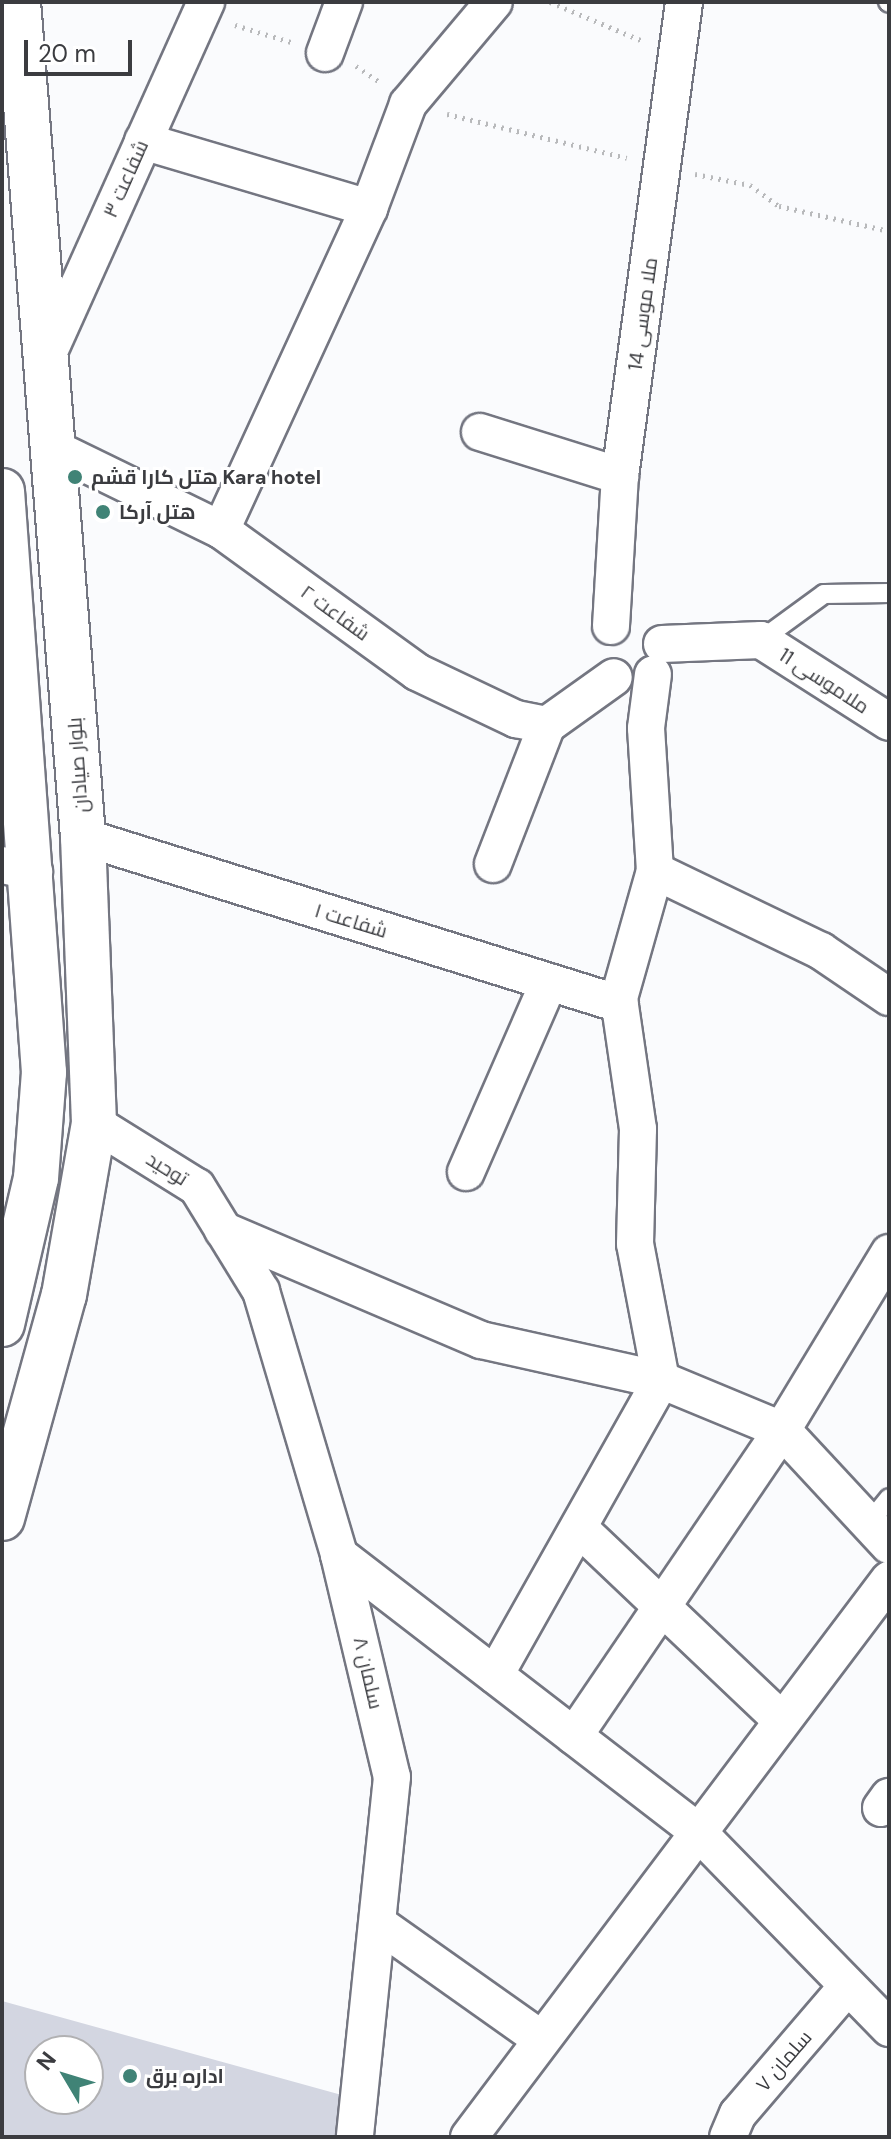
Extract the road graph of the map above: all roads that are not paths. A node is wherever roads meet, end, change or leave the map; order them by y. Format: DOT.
graph roads {
  1 [pos="18,2"];
  2 [pos="206,2"];
  3 [pos="344,2"];
  4 [pos="494,2"];
  5 [pos="684,2"];
  6 [pos="325,53"];
  7 [pos="143,141"];
  8 [pos="369,208"];
  9 [pos="47,356"];
  10 [pos="480,432"];
  11 [pos="55,449"];
  12 [pos="620,476"];
  13 [pos="2,491"];
  14 [pos="221,530"];
  15 [pos="889,593"];
  16 [pos="611,626"];
  17 [pos="761,640"];
  18 [pos="658,659"];
  19 [pos="614,677"];
  20 [pos="889,722"];
  21 [pos="547,725"];
  22 [pos="83,837"];
  23 [pos="493,864"];
  24 [pos="18,868"];
  25 [pos="655,871"];
  26 [pos="549,982"];
  27 [pos="889,997"];
  28 [pos="620,1004"];
  29 [pos="94,1123"];
  30 [pos="466,1172"];
  31 [pos="223,1230"];
  32 [pos="12,1238"];
  33 [pos="889,1253"];
  34 [pos="2,1324"];
  35 [pos="661,1380"];
  36 [pos="782,1430"];
  37 [pos="2,1518"];
  38 [pos="882,1522"];
  39 [pos="580,1529"];
  40 [pos="339,1555"];
  41 [pos="889,1580"];
  42 [pos="662,1608"];
  43 [pos="495,1675"];
  44 [pos="781,1720"];
  45 [pos="574,1736"];
  46 [pos="696,1830"];
  47 [pos="380,1925"];
  48 [pos="846,1988"];
  49 [pos="889,2028"];
  50 [pos="541,2039"];
  51 [pos="355,2137"];
  52 [pos="469,2137"];
  53 [pos="728,2137"];
  1 -- 9 [label="main road, بلوار صیادان"];
  2 -- 7 [label="street, شفاعت ۳"];
  3 -- 6 [label="street"];
  4 -- 8 [label="street"];
  5 -- 12 [label="street, ملا موسی 14"];
  7 -- 8 [label="street"];
  7 -- 9 [label="street, شفاعت ۳"];
  8 -- 14 [label="street"];
  9 -- 11 [label="main road, بلوار صیادان"];
  10 -- 12 [label="street"];
  11 -- 14 [label="street, شفاعت ۲"];
  11 -- 22 [label="main road, بلوار صیادان"];
  12 -- 16 [label="street, ملا موسی 14"];
  13 -- 24 [label="main road"];
  14 -- 21 [label="street, شفاعت ۲"];
  15 -- 17 [label="lane"];
  16 -- 18 [label="street"];
  16 -- 19 [label="street"];
  17 -- 18 [label="street, ملاموسی 11"];
  17 -- 20 [label="street, ملاموسی 11"];
  18 -- 19 [label="street"];
  18 -- 25 [label="street"];
  19 -- 21 [label="street"];
  21 -- 23 [label="street"];
  22 -- 26 [label="street, شفاعت ۱"];
  22 -- 29 [label="main road, بلوار صیادان"];
  24 -- 32 [label="main road"];
  25 -- 27 [label="street"];
  25 -- 28 [label="street"];
  26 -- 28 [label="street, شفاعت ۱"];
  26 -- 30 [label="street"];
  28 -- 35 [label="street"];
  29 -- 31 [label="street, توحید"];
  29 -- 37 [label="main road, بلوار صیادان"];
  31 -- 35 [label="street"];
  31 -- 40 [label="street, سلمان ۸"];
  32 -- 34 [label="main road"];
  33 -- 36 [label="street"];
  35 -- 36 [label="street"];
  35 -- 39 [label="street"];
  36 -- 38 [label="street"];
  36 -- 42 [label="street"];
  39 -- 42 [label="street"];
  39 -- 43 [label="street"];
  40 -- 43 [label="street"];
  40 -- 47 [label="street, سلمان ۸"];
  41 -- 44 [label="street"];
  42 -- 44 [label="street"];
  42 -- 45 [label="street"];
  43 -- 45 [label="street"];
  44 -- 46 [label="street"];
  45 -- 46 [label="street"];
  46 -- 48 [label="street"];
  46 -- 50 [label="street"];
  47 -- 50 [label="street"];
  47 -- 51 [label="street, سلمان ۸"];
  48 -- 49 [label="street"];
  48 -- 53 [label="street, سلمان ۷"];
  50 -- 52 [label="street"];
}
